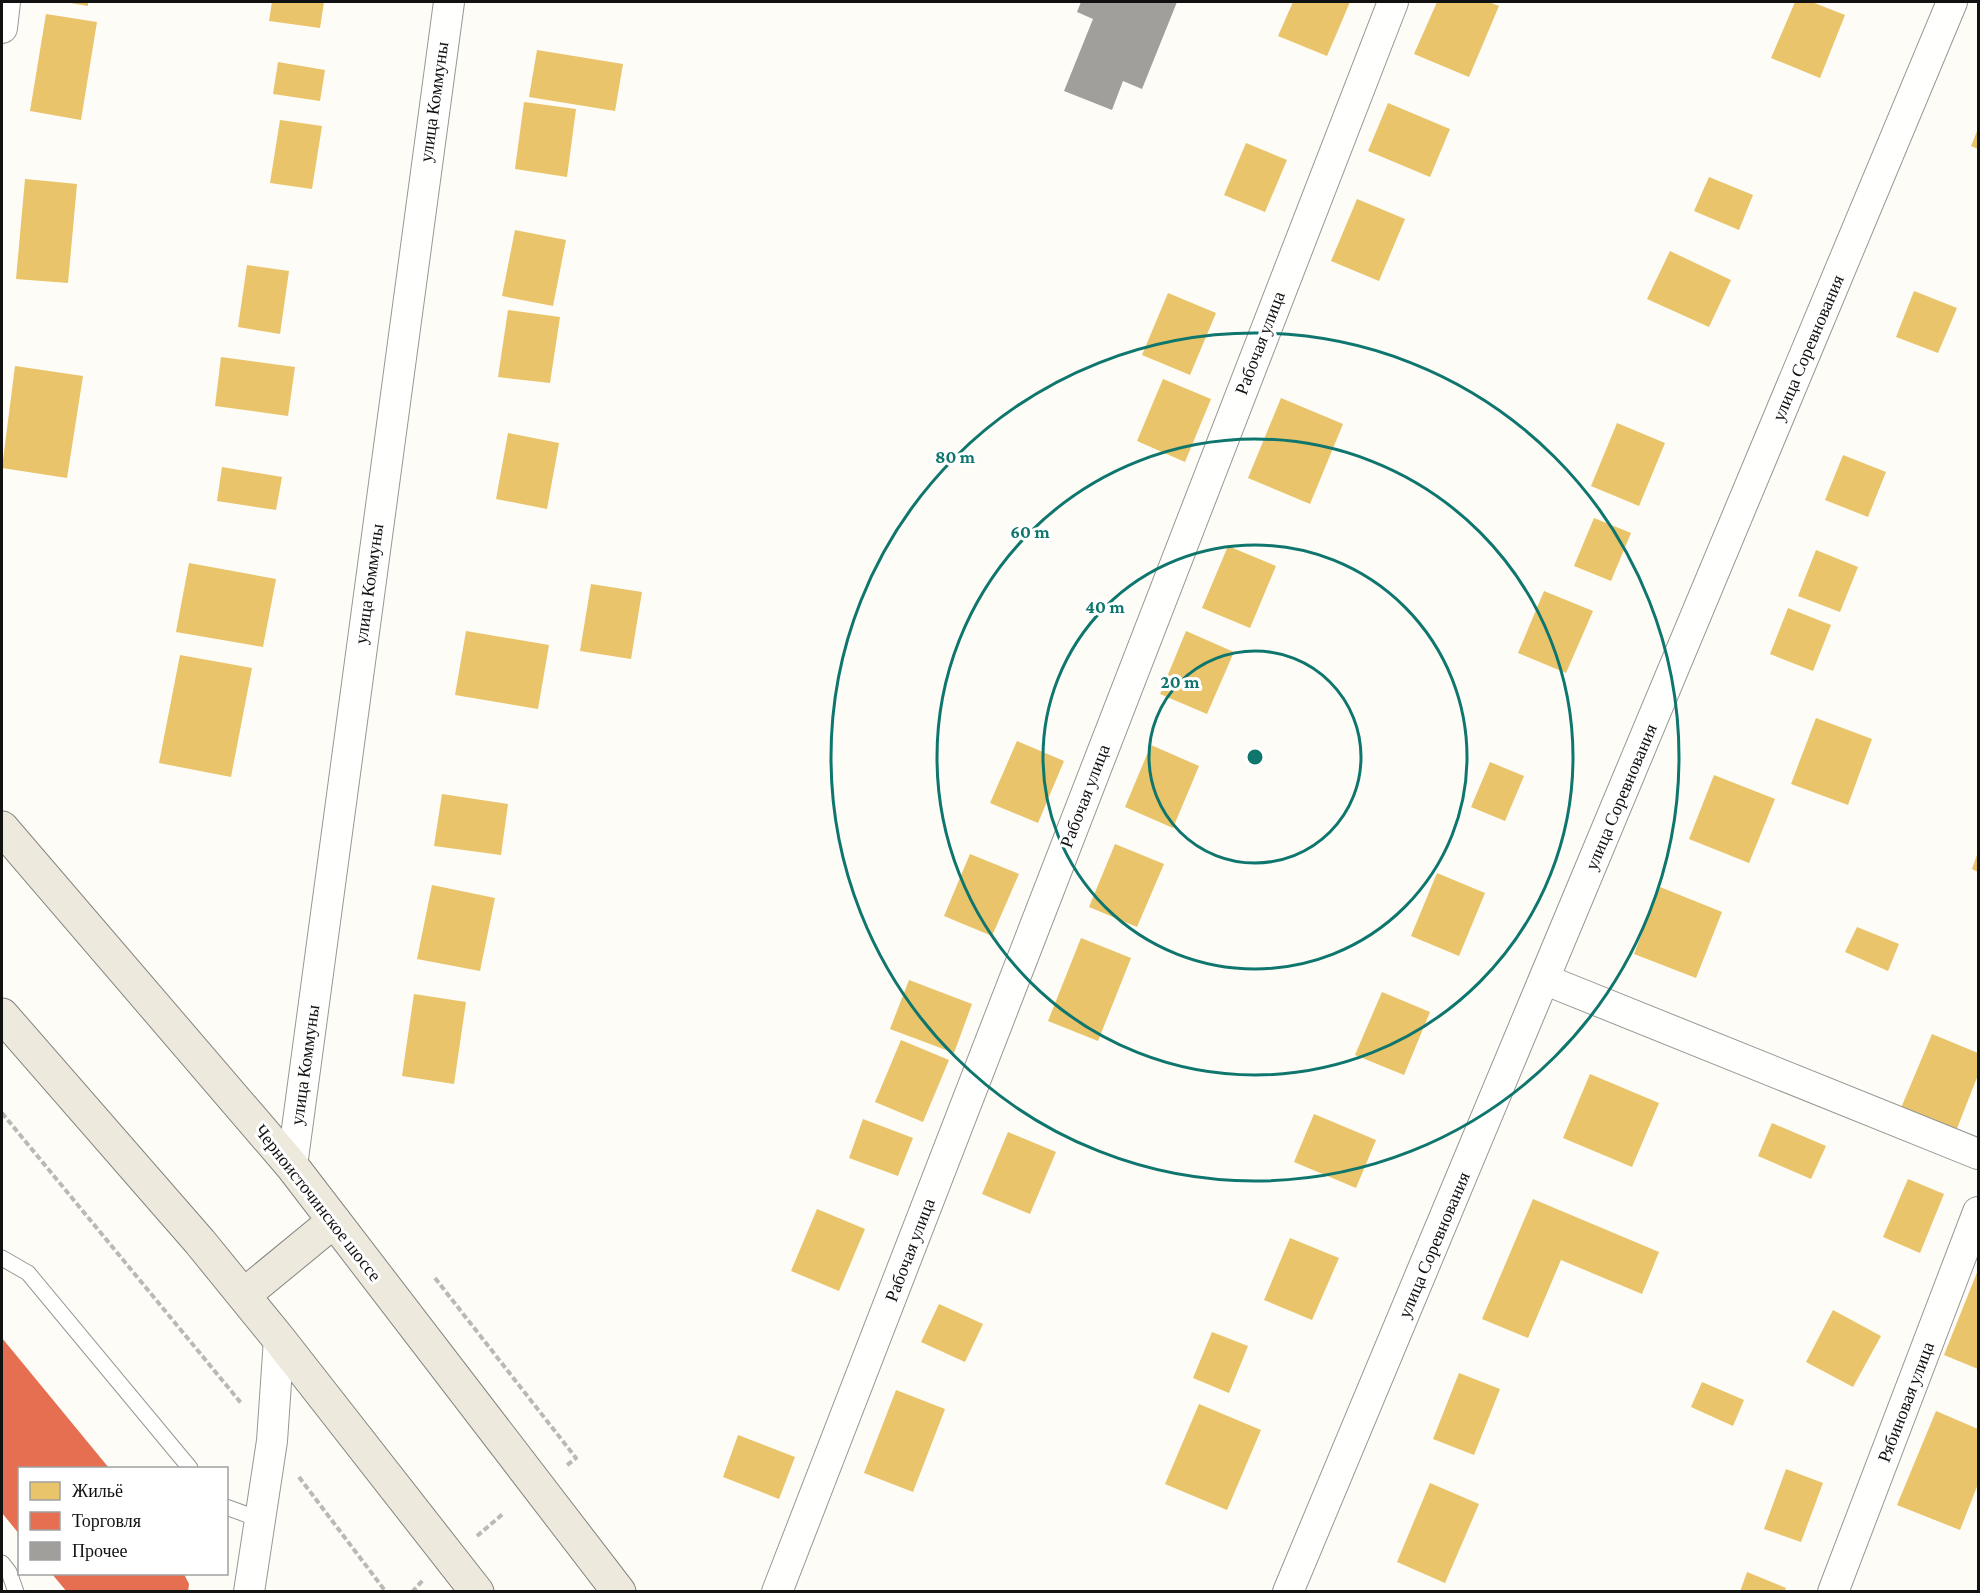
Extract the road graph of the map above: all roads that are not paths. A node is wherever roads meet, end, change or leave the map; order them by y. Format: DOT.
graph roads {
  1 [pos="5,2"];
  2 [pos="449,2"];
  3 [pos="1393,2"];
  4 [pos="1952,2"];
  5 [pos="2,28"];
  6 [pos="2,828"];
  7 [pos="1546,980"];
  8 [pos="2,1015"];
  9 [pos="1978,1154"];
  10 [pos="292,1166"];
  11 [pos="1978,1212"];
  12 [pos="334,1221"];
  13 [pos="2,1257"];
  14 [pos="244,1295"];
  15 [pos="279,1339"];
  16 [pos="189,1467"];
  17 [pos="228,1508"];
  18 [pos="259,1519"];
  19 [pos="2,1563"];
  20 [pos="16,1592"];
  21 [pos="249,1592"];
  22 [pos="477,1592"];
  23 [pos="619,1592"];
  24 [pos="777,1592"];
  25 [pos="1288,1592"];
  26 [pos="1833,1592"];
  1 -- 5 [label="street"];
  2 -- 10 [label="street, улица Коммуны"];
  3 -- 24 [label="street, Рабочая улица"];
  4 -- 7 [label="street, улица Соревнования"];
  6 -- 10 [label="main road, Черноисточинское шоссе"];
  7 -- 9 [label="street"];
  7 -- 25 [label="street, улица Соревнования"];
  8 -- 14 [label="main road"];
  10 -- 12 [label="main road, Черноисточинское шоссе"];
  11 -- 26 [label="street, Рябиновая улица"];
  12 -- 14 [label="main road"];
  12 -- 23 [label="main road, Черноисточинское шоссе"];
  13 -- 16 [label="lane"];
  14 -- 15 [label="main road"];
  15 -- 18 [label="street"];
  15 -- 22 [label="main road"];
  17 -- 18 [label="lane"];
  18 -- 21 [label="street"];
  19 -- 20 [label="lane"];
}
